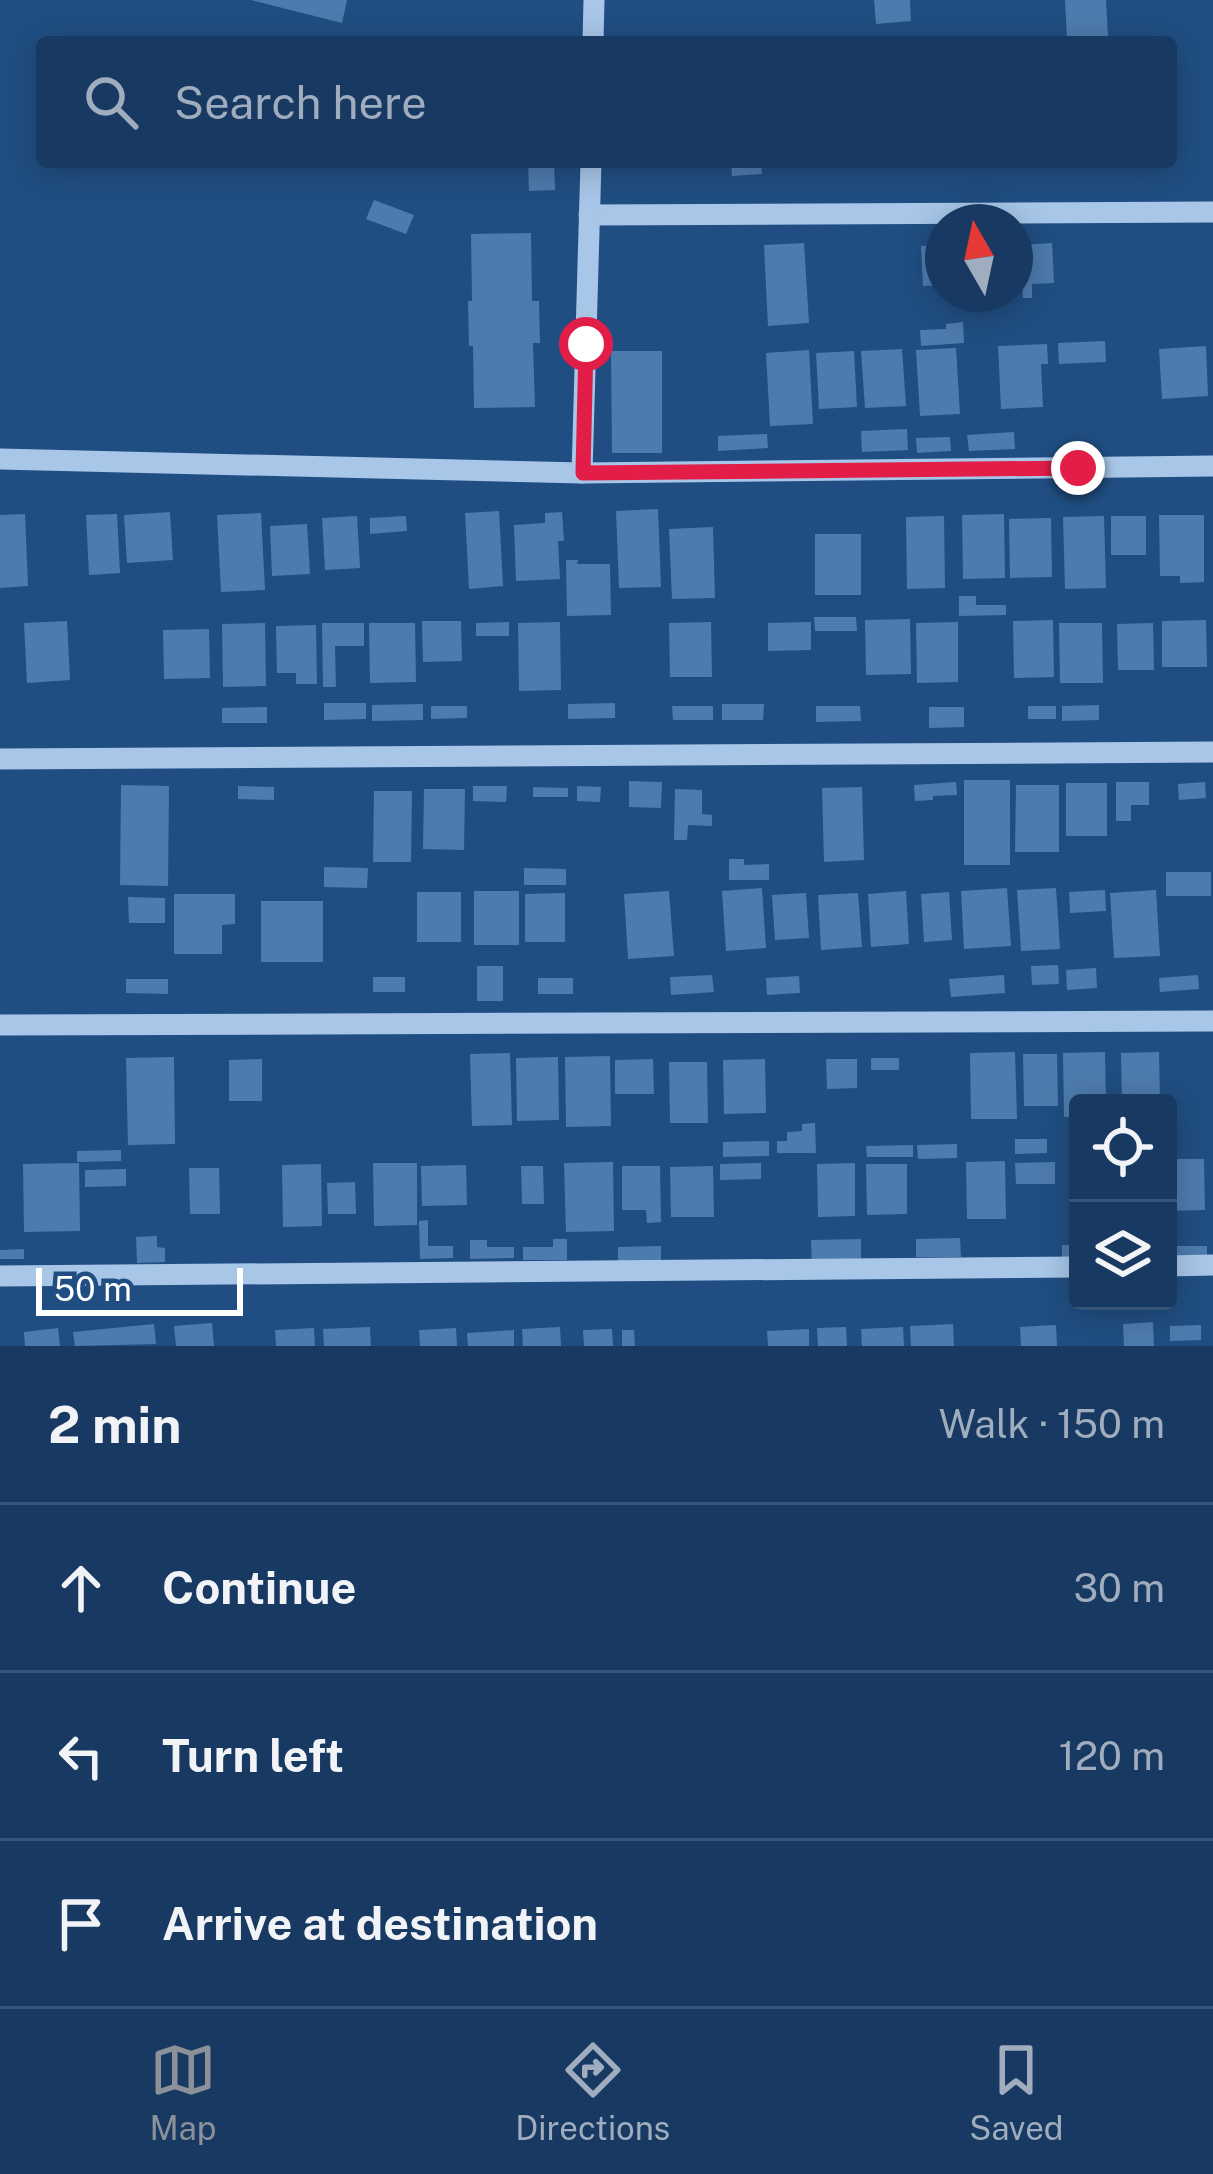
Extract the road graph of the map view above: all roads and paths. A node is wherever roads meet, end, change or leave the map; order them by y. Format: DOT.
graph roads {
  1 [pos="594,0"];
  2 [pos="593,36"];
  3 [pos="591,168"];
  4 [pos="1213,212"];
  5 [pos="590,215"];
  6 [pos="0,460"];
  7 [pos="1213,466"];
  8 [pos="583,473"];
  9 [pos="1213,752"];
  10 [pos="0,759"];
  11 [pos="1213,1022"];
  12 [pos="0,1025"];
  13 [pos="1213,1265"];
  14 [pos="1177,1266"];
  15 [pos="1069,1267"];
  16 [pos="0,1276"];
  1 -- 2 [label="street"];
  3 -- 5 [label="street"];
  4 -- 5 [label="street"];
  5 -- 8 [label="street"];
  6 -- 8 [label="street"];
  7 -- 8 [label="street"];
  9 -- 10 [label="street"];
  11 -- 12 [label="street"];
  13 -- 14 [label="street"];
  15 -- 16 [label="street"];
}
